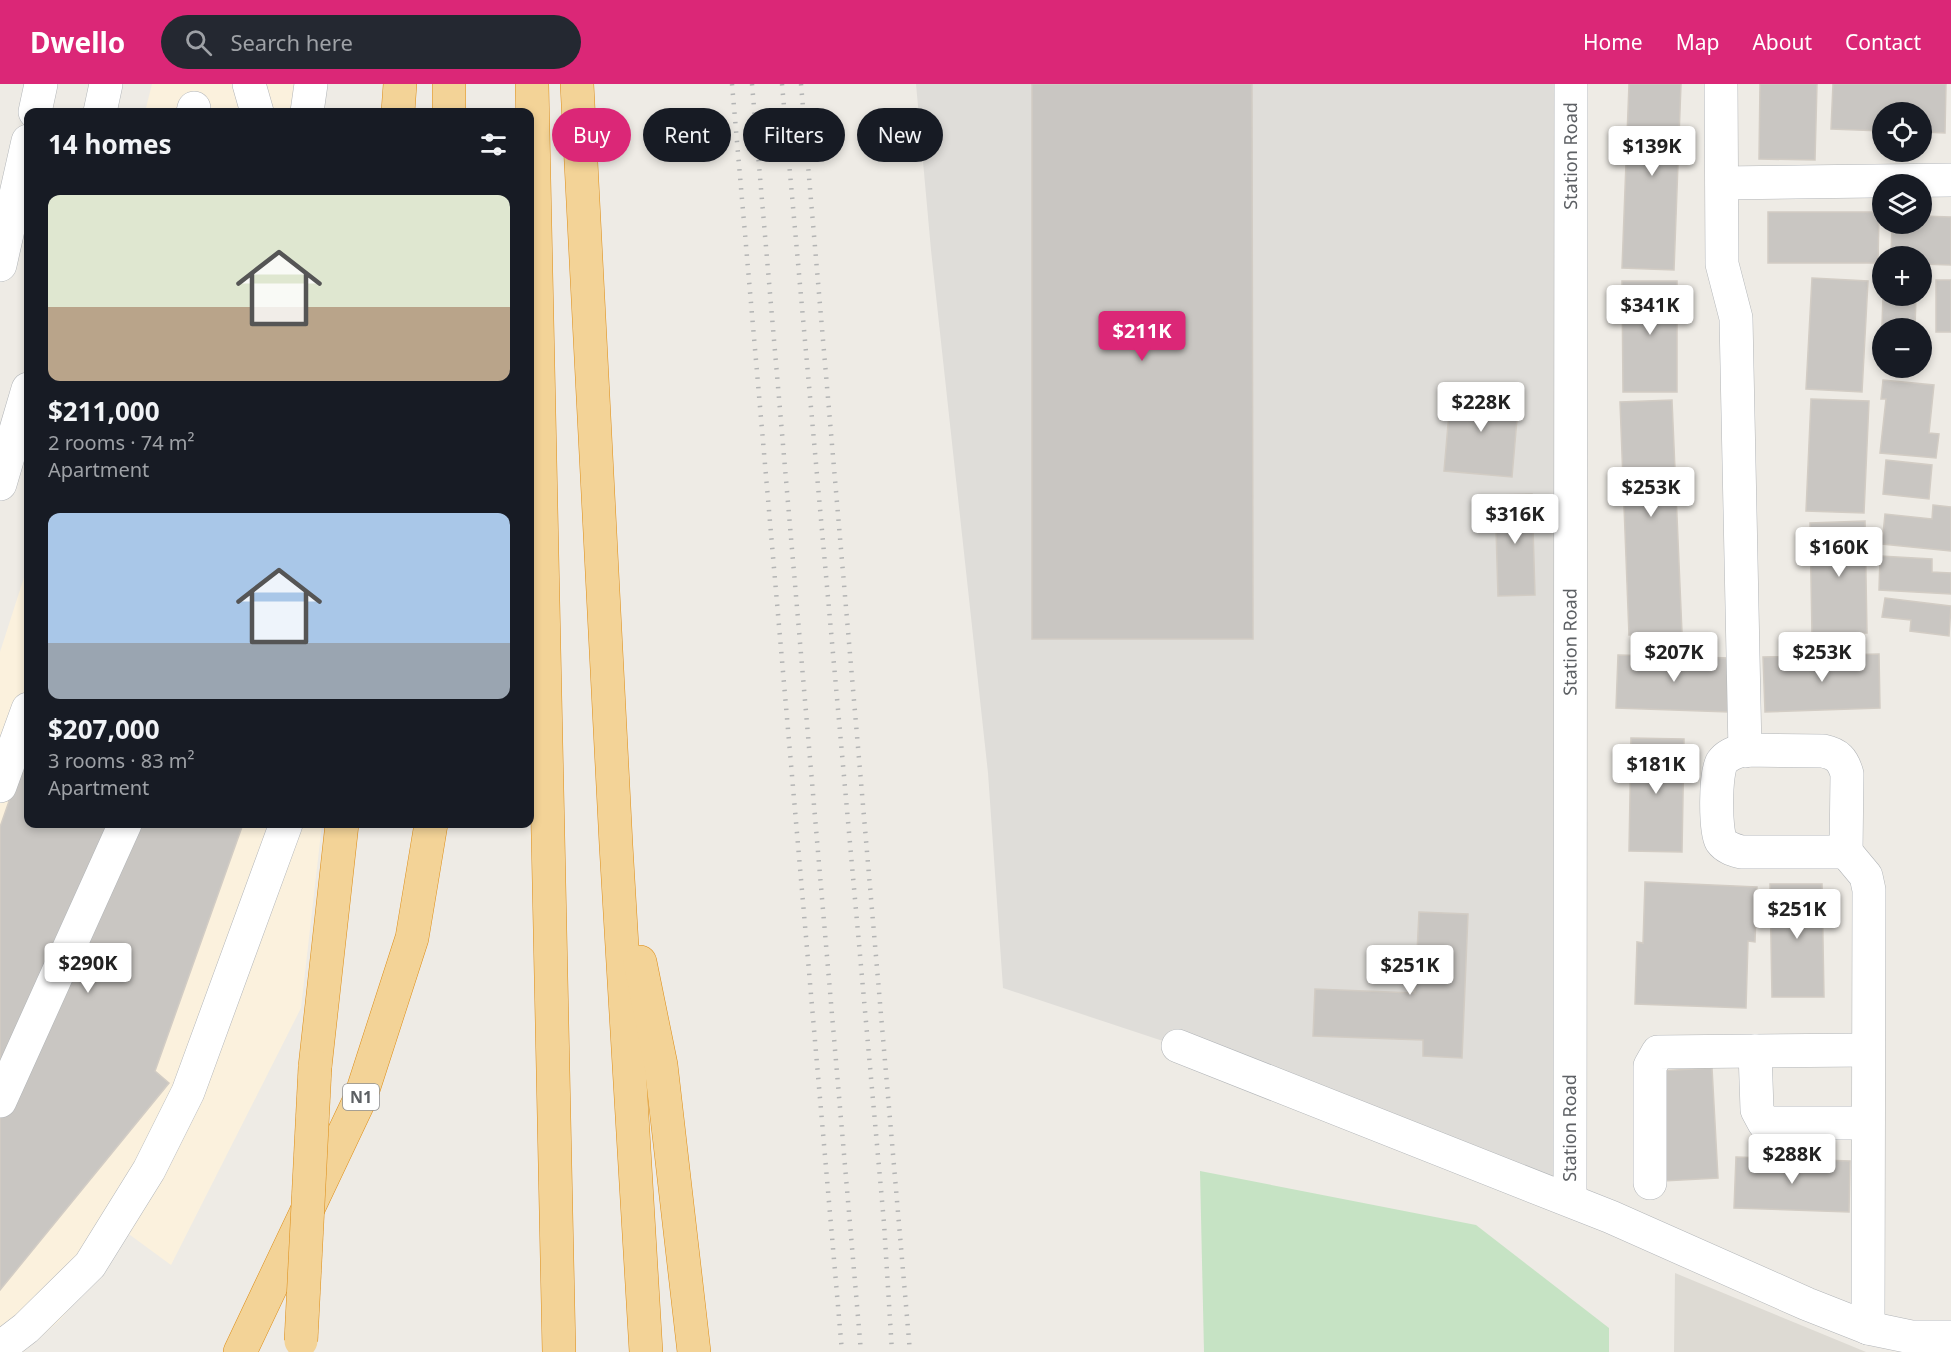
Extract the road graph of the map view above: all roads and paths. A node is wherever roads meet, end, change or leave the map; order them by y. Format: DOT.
graph roads {
  1 [pos="41,84"];
  2 [pos="106,84"];
  3 [pos="249,84"];
  4 [pos="311,84"];
  5 [pos="399,84"];
  6 [pos="449,84"];
  7 [pos="532,84"];
  8 [pos="577,84"];
  9 [pos="1571,84"];
  10 [pos="1721,84"];
  11 [pos="36,108"];
  12 [pos="101,108"];
  13 [pos="256,108"];
  14 [pos="308,108"];
  15 [pos="398,108"];
  16 [pos="449,108"];
  17 [pos="533,108"];
  18 [pos="24,159"];
  19 [pos="534,178"];
  20 [pos="1951,180"];
  21 [pos="1722,183"];
  22 [pos="0,265"];
  23 [pos="24,403"];
  24 [pos="0,484"];
  25 [pos="24,720"];
  26 [pos="1746,751"];
  27 [pos="0,786"];
  28 [pos="123,828"];
  29 [pos="285,828"];
  30 [pos="342,828"];
  31 [pos="429,828"];
  32 [pos="616,845"];
  33 [pos="1846,852"];
  34 [pos="1178,1046"];
  35 [pos="1868,1050"];
  36 [pos="1755,1051"];
  37 [pos="0,1101"];
  38 [pos="1868,1123"];
  39 [pos="1650,1183"];
  40 [pos="1569,1200"];
  41 [pos="1951,1336"];
  42 [pos="1871,1337"];
  43 [pos="0,1348"];
  44 [pos="240,1352"];
  45 [pos="301,1352"];
  46 [pos="559,1352"];
  47 [pos="646,1352"];
  48 [pos="694,1352"];
  1 -- 11 [label="street"];
  2 -- 12 [label="street"];
  3 -- 13 [label="street"];
  4 -- 14 [label="street"];
  5 -- 15 [label="highway"];
  6 -- 16 [label="highway"];
  7 -- 17 [label="highway"];
  8 -- 32 [label="highway"];
  9 -- 40 [label="street, Station Road"];
  10 -- 21 [label="street"];
  18 -- 22 [label="street"];
  19 -- 46 [label="highway"];
  20 -- 21 [label="street"];
  21 -- 26 [label="street"];
  23 -- 24 [label="street"];
  25 -- 27 [label="street"];
  26 -- 33 [label="street"];
  26 -- 33 [label="street"];
  28 -- 37 [label="street"];
  29 -- 43 [label="street"];
  30 -- 45 [label="highway, bridge"];
  31 -- 44 [label="highway, N1"];
  32 -- 47 [label="highway"];
  32 -- 48 [label="highway"];
  33 -- 35 [label="street"];
  34 -- 40 [label="street, Station Road"];
  35 -- 36 [label="street"];
  35 -- 38 [label="street"];
  36 -- 38 [label="street"];
  36 -- 39 [label="street"];
  38 -- 42 [label="street"];
  40 -- 42 [label="street, Station Road"];
  41 -- 42 [label="street, Station Road"];
}
